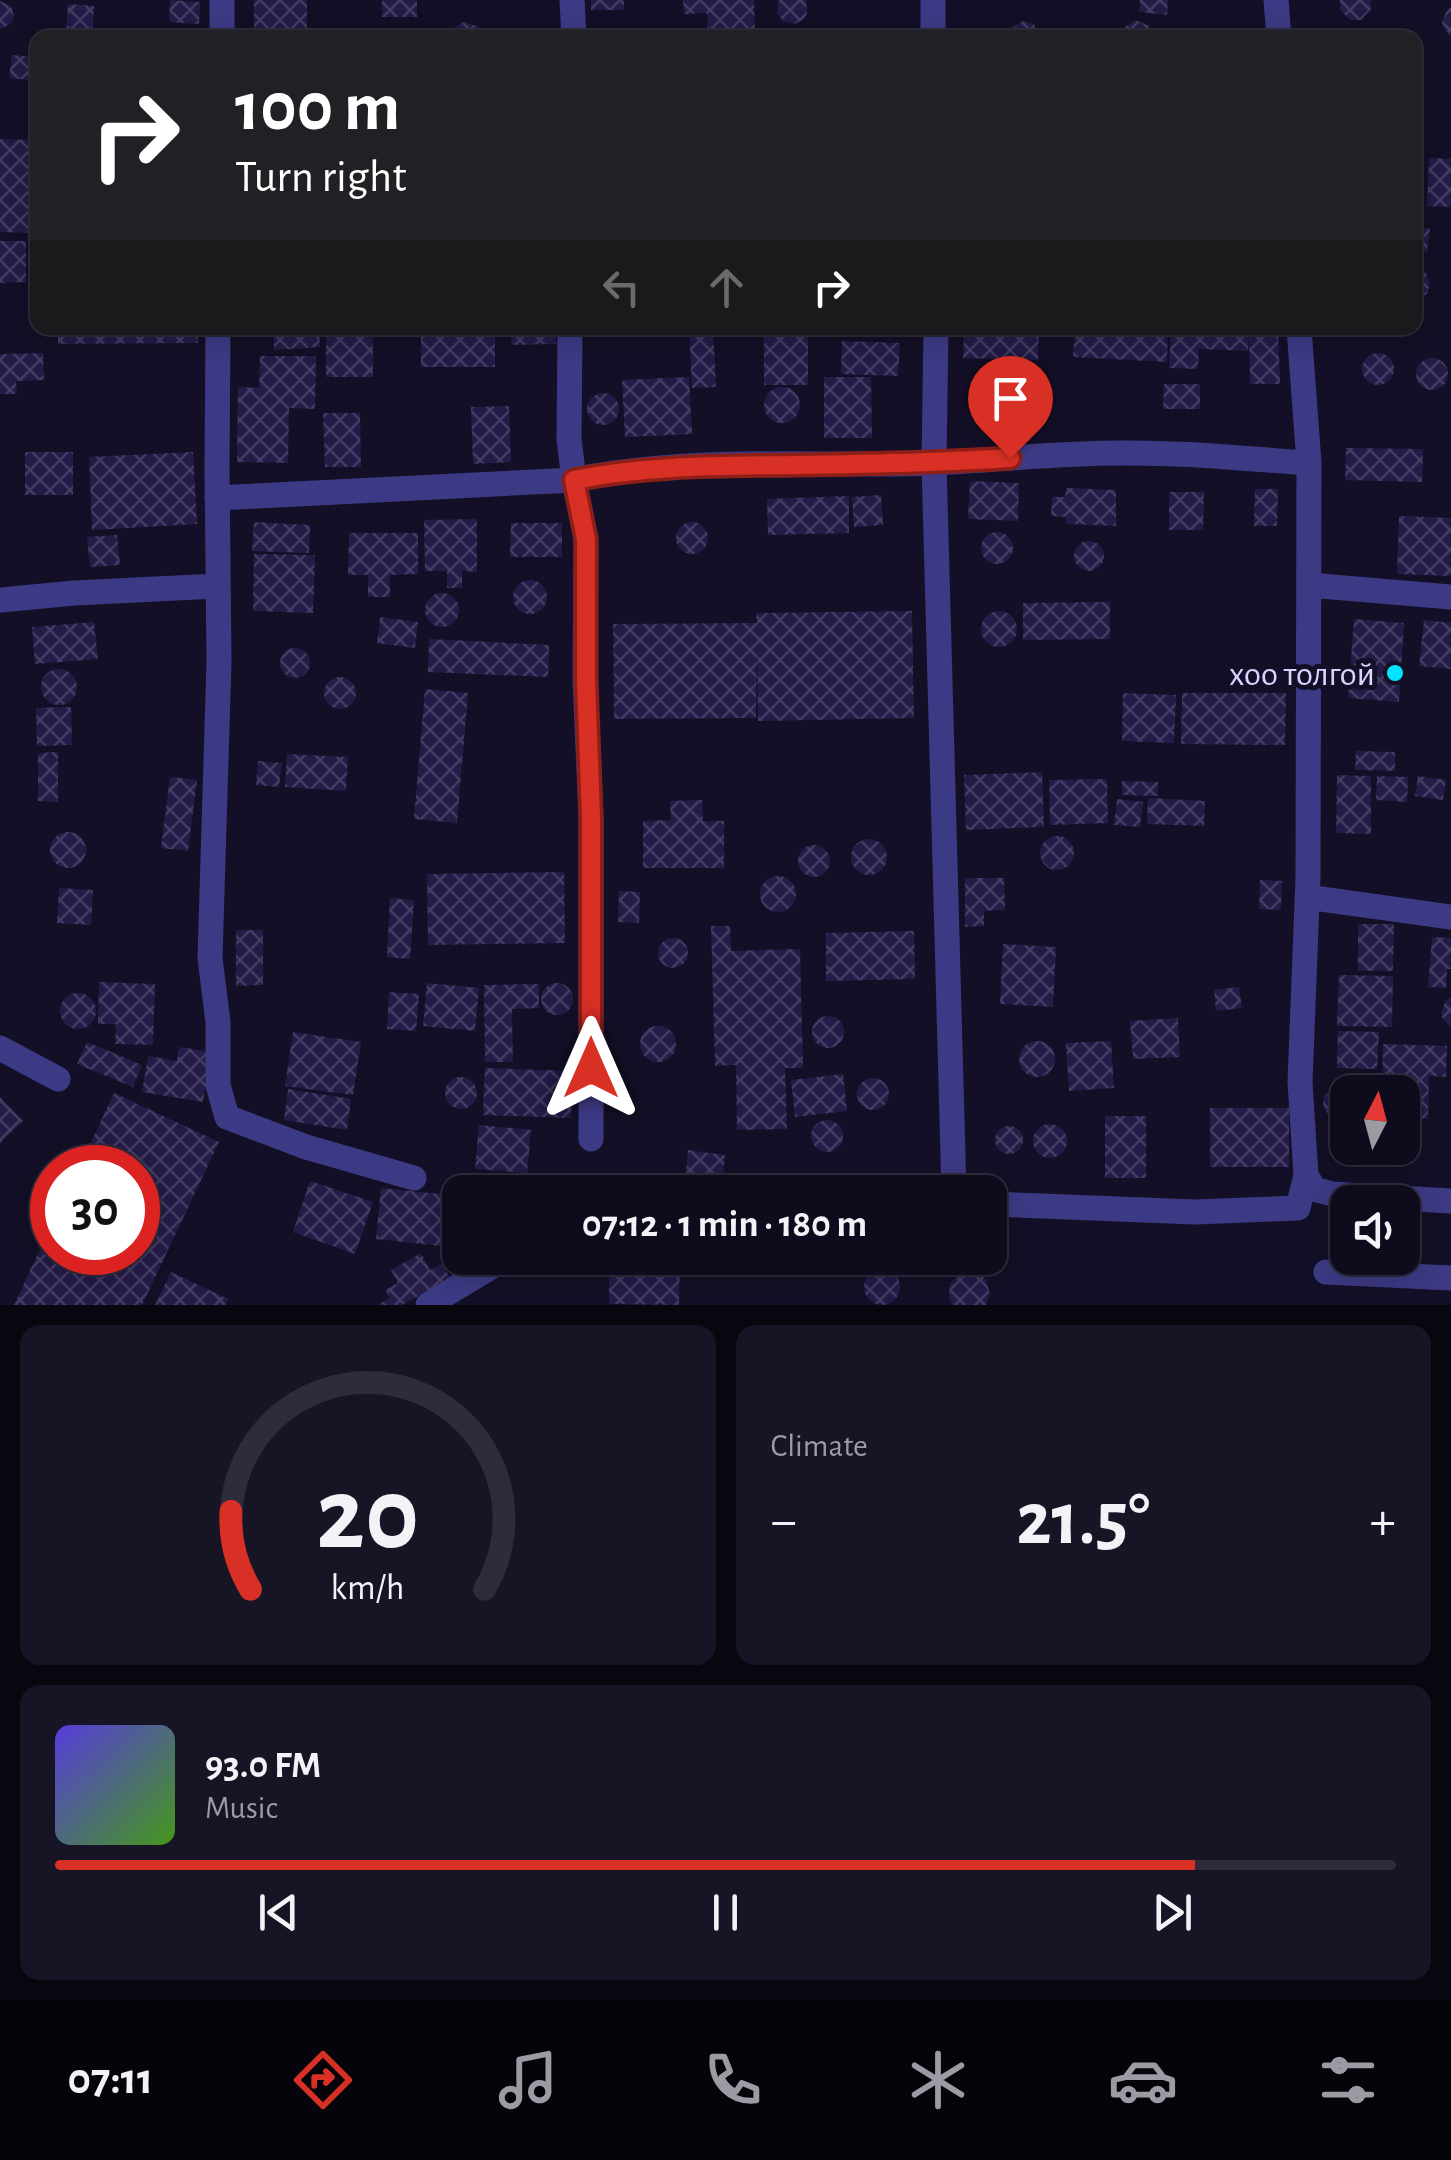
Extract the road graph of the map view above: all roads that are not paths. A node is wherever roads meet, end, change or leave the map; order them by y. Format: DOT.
graph roads {
  1 [pos="222,0"];
  2 [pos="572,0"];
  3 [pos="933,0"];
  4 [pos="1276,0"];
  5 [pos="222,30"];
  6 [pos="574,30"];
  7 [pos="933,30"];
  8 [pos="1278,30"];
  9 [pos="218,335"];
  10 [pos="570,335"];
  11 [pos="936,335"];
  12 [pos="1300,335"];
  13 [pos="934,463"];
  14 [pos="1309,463"];
  15 [pos="574,480"];
  16 [pos="217,498"];
  17 [pos="1308,585"];
  18 [pos="217,586"];
  19 [pos="1451,597"];
  20 [pos="0,600"];
  21 [pos="1307,897"];
  22 [pos="1451,917"];
  23 [pos="0,1048"];
  24 [pos="58,1079"];
  25 [pos="591,1140"];
  26 [pos="954,1175"];
  27 [pos="1306,1175"];
  28 [pos="414,1178"];
  29 [pos="1451,1202"];
  30 [pos="1007,1205"];
  31 [pos="1326,1272"];
  32 [pos="478,1275"];
  33 [pos="1451,1278"];
  34 [pos="428,1305"];
  1 -- 5 [label="street"];
  2 -- 6 [label="street"];
  3 -- 7 [label="street"];
  4 -- 8 [label="street"];
  9 -- 16 [label="street"];
  10 -- 15 [label="street"];
  11 -- 13 [label="street"];
  12 -- 14 [label="street"];
  13 -- 14 [label="street"];
  13 -- 15 [label="street"];
  13 -- 26 [label="street"];
  14 -- 17 [label="street"];
  15 -- 16 [label="street"];
  15 -- 25 [label="street"];
  16 -- 18 [label="street"];
  17 -- 19 [label="street"];
  17 -- 21 [label="street"];
  18 -- 20 [label="street"];
  18 -- 28 [label="street"];
  21 -- 22 [label="street"];
  21 -- 27 [label="street"];
  23 -- 24 [label="street"];
  27 -- 29 [label="street"];
  27 -- 30 [label="street"];
  31 -- 33 [label="street"];
  32 -- 34 [label="street"];
}
